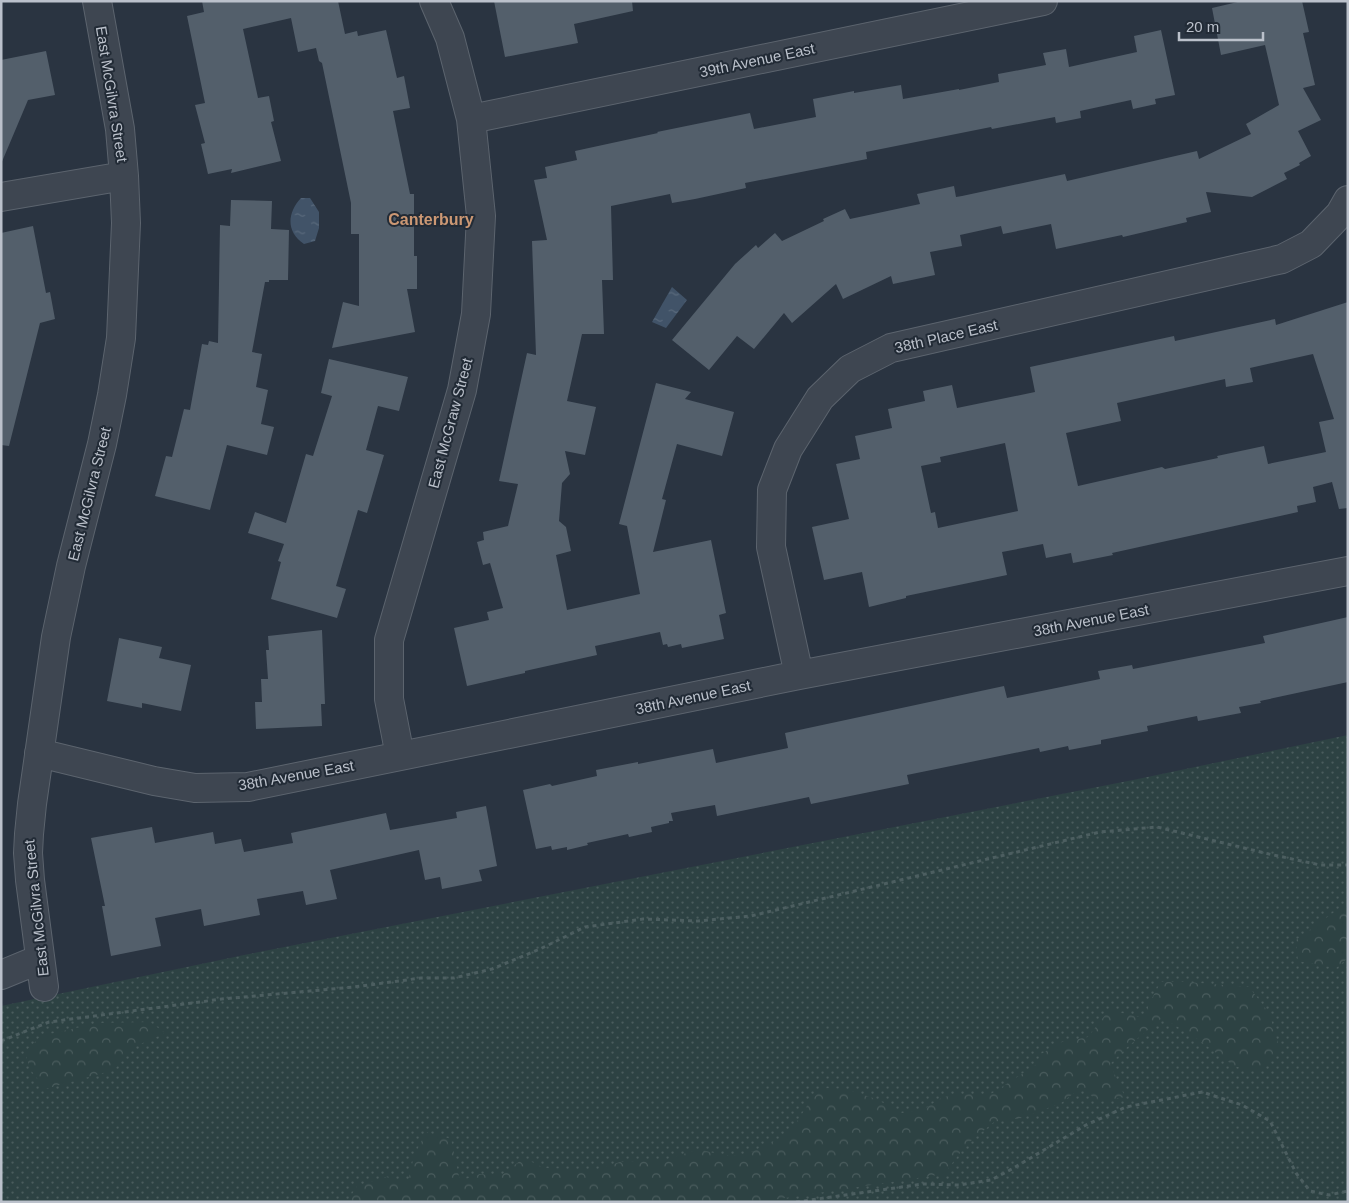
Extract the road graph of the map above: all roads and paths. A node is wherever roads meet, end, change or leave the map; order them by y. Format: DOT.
graph roads {
  1 [pos="97,1"];
  2 [pos="434,1"];
  3 [pos="1043,1"];
  4 [pos="471,119"];
  5 [pos="124,176"];
  6 [pos="1,197"];
  7 [pos="1348,200"];
  8 [pos="1348,571"];
  9 [pos="798,675"];
  10 [pos="39,753"];
  11 [pos="400,756"];
  12 [pos="1348,865"];
  13 [pos="40,959"];
  14 [pos="1,975"];
  15 [pos="44,987"];
  16 [pos="1,1041"];
  17 [pos="1348,1191"];
  18 [pos="796,1202"];
  1 -- 5 [label="street, East McGilvra Street"];
  2 -- 4 [label="street, East McGraw Street"];
  3 -- 4 [label="street, 39th Avenue East"];
  4 -- 11 [label="street, East McGraw Street"];
  5 -- 6 [label="street"];
  5 -- 10 [label="street, East McGilvra Street"];
  7 -- 9 [label="street, 38th Place East"];
  8 -- 9 [label="street, 38th Avenue East"];
  9 -- 11 [label="street, 38th Avenue East"];
  10 -- 11 [label="street, 38th Avenue East"];
  10 -- 13 [label="street, East McGilvra Street"];
  12 -- 16 [label="path"];
  13 -- 14 [label="street"];
  13 -- 15 [label="street, East McGilvra Street"];
  17 -- 18 [label="path"];
}
